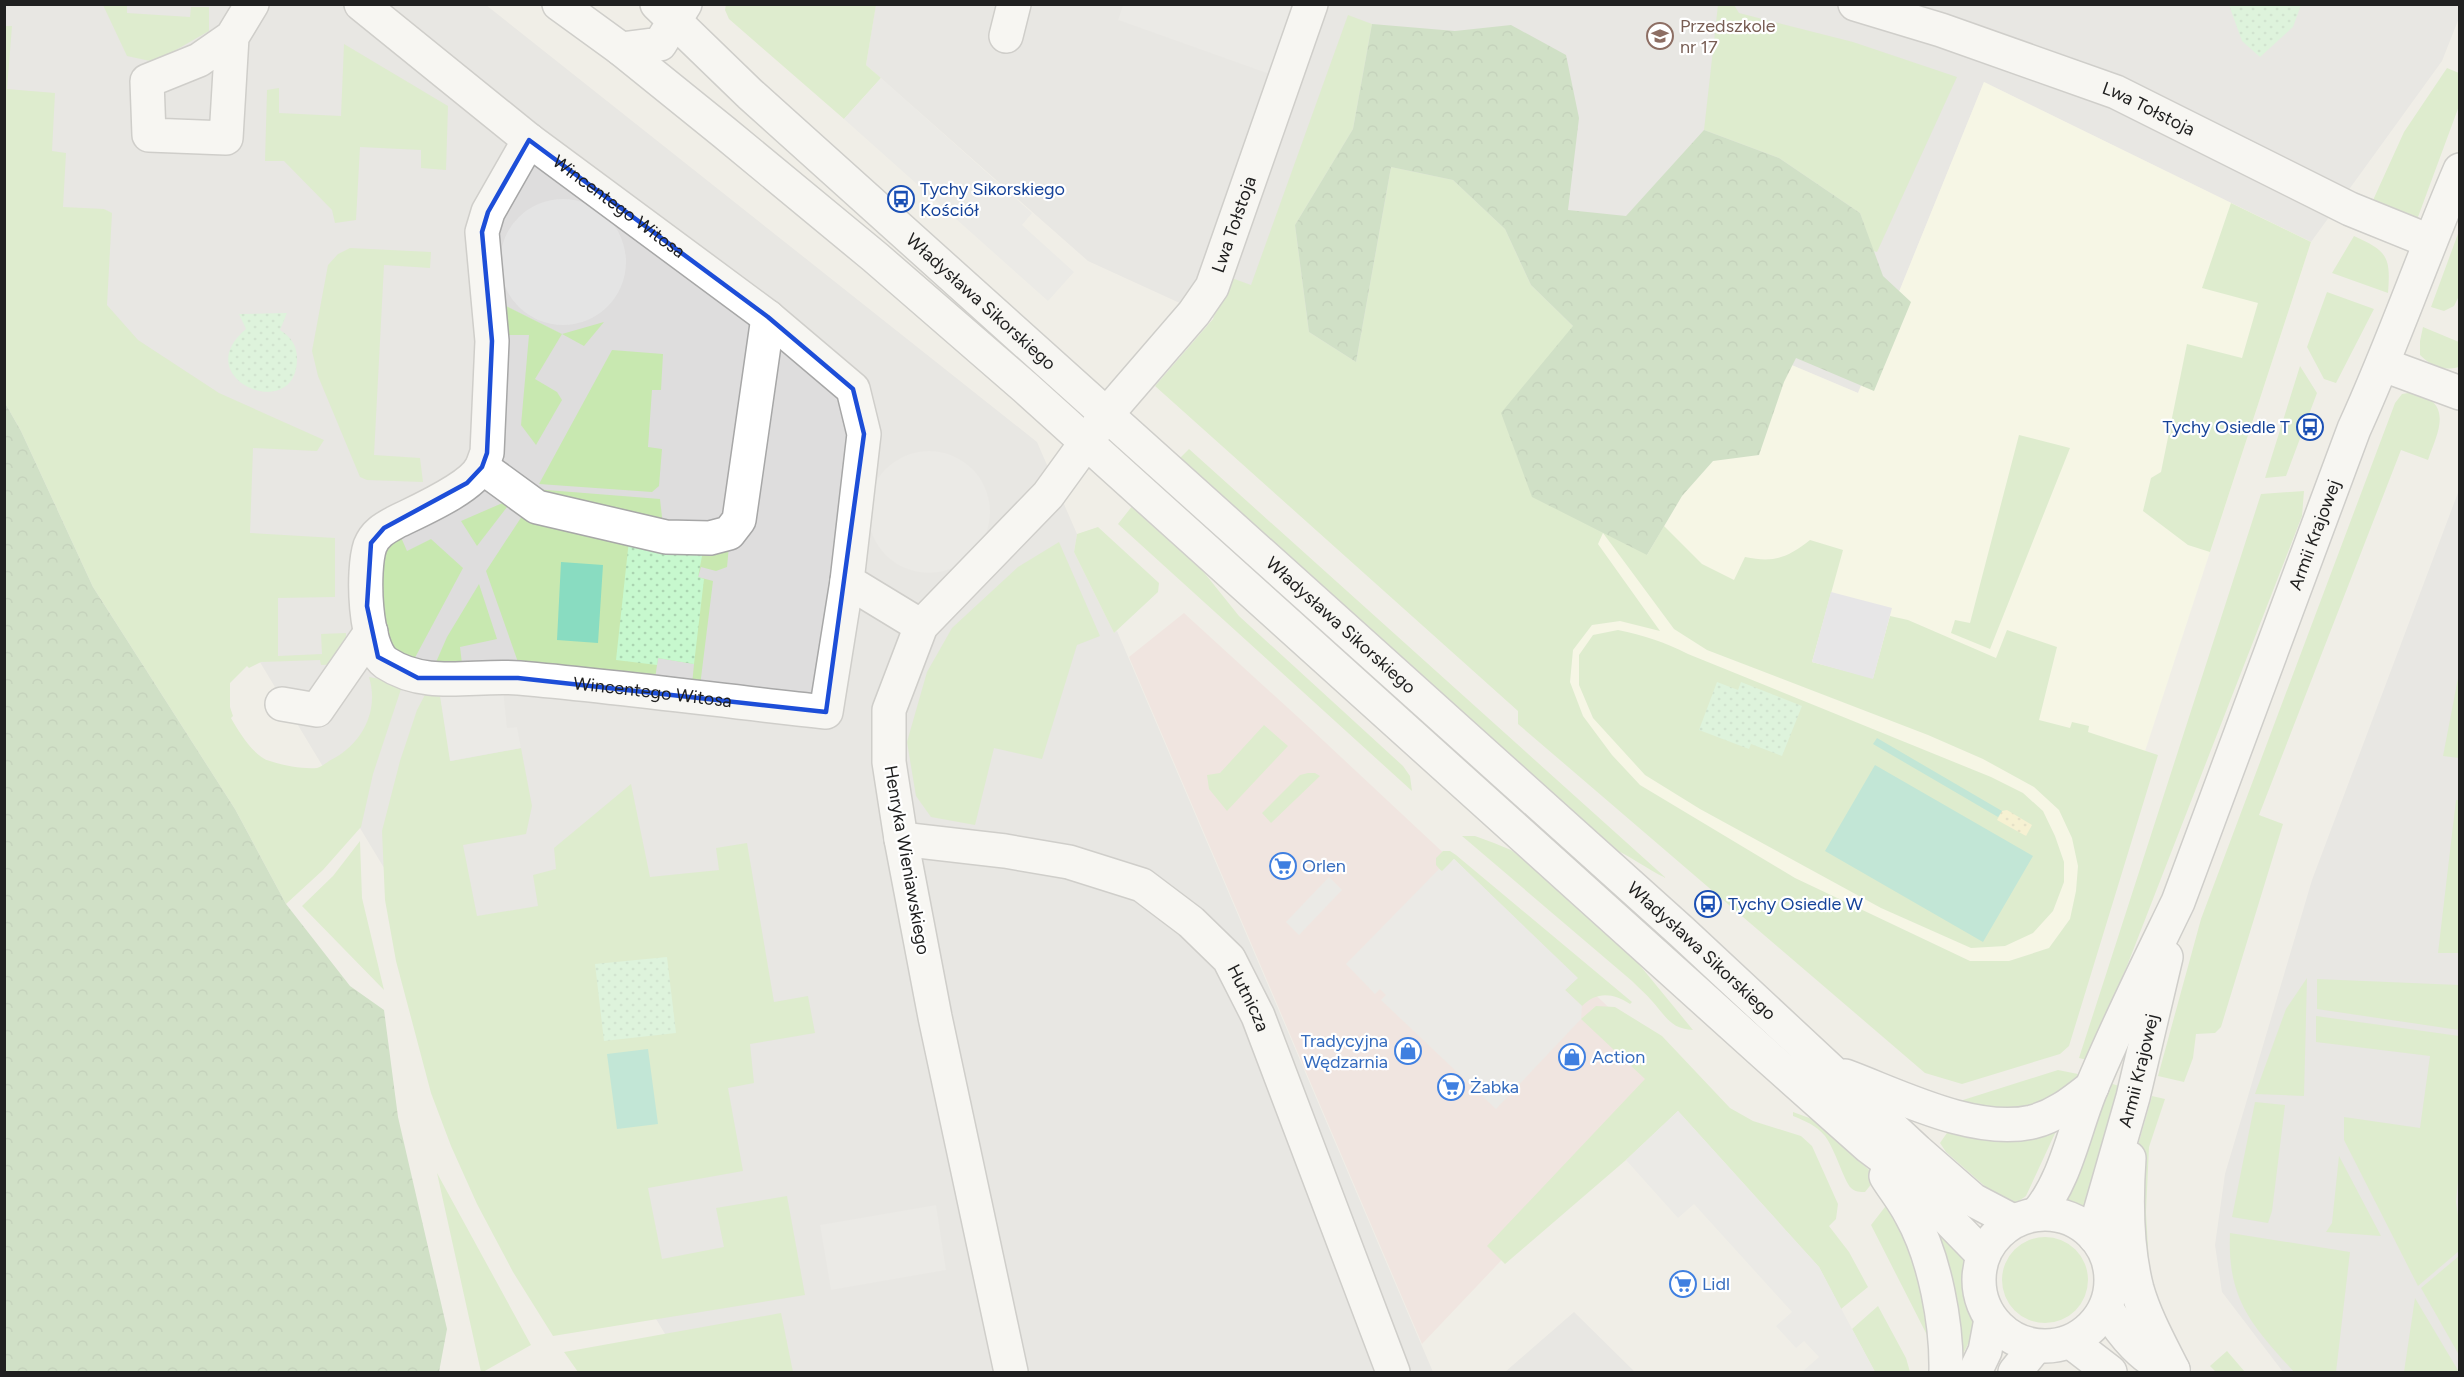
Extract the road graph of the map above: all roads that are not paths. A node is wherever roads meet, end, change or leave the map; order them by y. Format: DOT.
graph roads {
  1 [pos="252,4"];
  2 [pos="360,4"];
  3 [pos="559,4"];
  4 [pos="1014,4"];
  5 [pos="1311,4"];
  6 [pos="1856,4"];
  7 [pos="673,10"];
  8 [pos="1005,36"];
  9 [pos="232,37"];
  10 [pos="621,50"];
  11 [pos="529,140"];
  12 [pos="2460,170"];
  13 [pos="2429,241"];
  14 [pos="768,317"];
  15 [pos="2384,365"];
  16 [pos="2460,393"];
  17 [pos="1106,415"];
  18 [pos="1087,442"];
  19 [pos="482,467"];
  20 [pos="847,581"];
  21 [pos="921,627"];
  22 [pos="371,632"];
  23 [pos="282,704"];
  24 [pos="902,839"];
  25 [pos="2178,902"];
  26 [pos="1831,1071"];
  27 [pos="2092,1087"];
  28 [pos="2133,1097"];
  29 [pos="1868,1146"];
  30 [pos="2025,1218"];
  31 [pos="2095,1237"];
  32 [pos="1983,1255"];
  33 [pos="2106,1308"];
  34 [pos="1990,1319"];
  35 [pos="2071,1342"];
  36 [pos="2036,1347"];
  37 [pos="2174,1371"];
  38 [pos="1011,1372"];
  39 [pos="1393,1372"];
  40 [pos="1946,1372"];
  41 [pos="1975,1372"];
  42 [pos="2015,1372"];
  43 [pos="2110,1372"];
  1 -- 9 [label="street"];
  2 -- 11 [label="street, Wincentego Witosa"];
  3 -- 10 [label="street, Władysława Sikorskiego"];
  4 -- 8 [label="street"];
  5 -- 17 [label="street, Lwa Tołstoja"];
  6 -- 13 [label="street, Lwa Tołstoja"];
  7 -- 10 [label="street, Władysława Sikorskiego"];
  7 -- 17 [label="street, Władysława Sikorskiego"];
  10 -- 18 [label="street, Władysława Sikorskiego"];
  11 -- 14 [label="street, Wincentego Witosa"];
  11 -- 19 [label="street"];
  12 -- 13 [label="street, Armii Krajowej"];
  13 -- 15 [label="street, Armii Krajowej"];
  14 -- 19 [label="street"];
  14 -- 20 [label="street, Wincentego Witosa"];
  15 -- 16 [label="street"];
  15 -- 25 [label="street, Armii Krajowej"];
  17 -- 18 [label="street, Henryka Wieniawskiego"];
  17 -- 26 [label="street, Władysława Sikorskiego"];
  18 -- 21 [label="street, Henryka Wieniawskiego"];
  18 -- 29 [label="street, Władysława Sikorskiego"];
  19 -- 22 [label="street, Wincentego Witosa"];
  20 -- 21 [label="street"];
  20 -- 22 [label="street, Wincentego Witosa"];
  21 -- 24 [label="street, Henryka Wieniawskiego"];
  22 -- 23 [label="street"];
  24 -- 38 [label="street, Henryka Wieniawskiego"];
  24 -- 39 [label="street, Hutnicza"];
  25 -- 27 [label="street, Armii Krajowej"];
  25 -- 28 [label="street, Armii Krajowej"];
  26 -- 27 [label="street"];
  26 -- 30 [label="street, Władysława Sikorskiego"];
  27 -- 30 [label="street, Armii Krajowej"];
  28 -- 31 [label="street, Armii Krajowej"];
  28 -- 37 [label="street"];
  29 -- 32 [label="street, Władysława Sikorskiego"];
  29 -- 40 [label="street, Władysława Sikorskiego"];
  30 -- 31 [label="street"];
  30 -- 32 [label="street"];
  31 -- 33 [label="street"];
  32 -- 34 [label="street"];
  33 -- 35 [label="street"];
  33 -- 37 [label="street"];
  34 -- 36 [label="street"];
  34 -- 41 [label="street"];
  35 -- 36 [label="street"];
  35 -- 43 [label="street"];
  36 -- 42 [label="street"];
}
